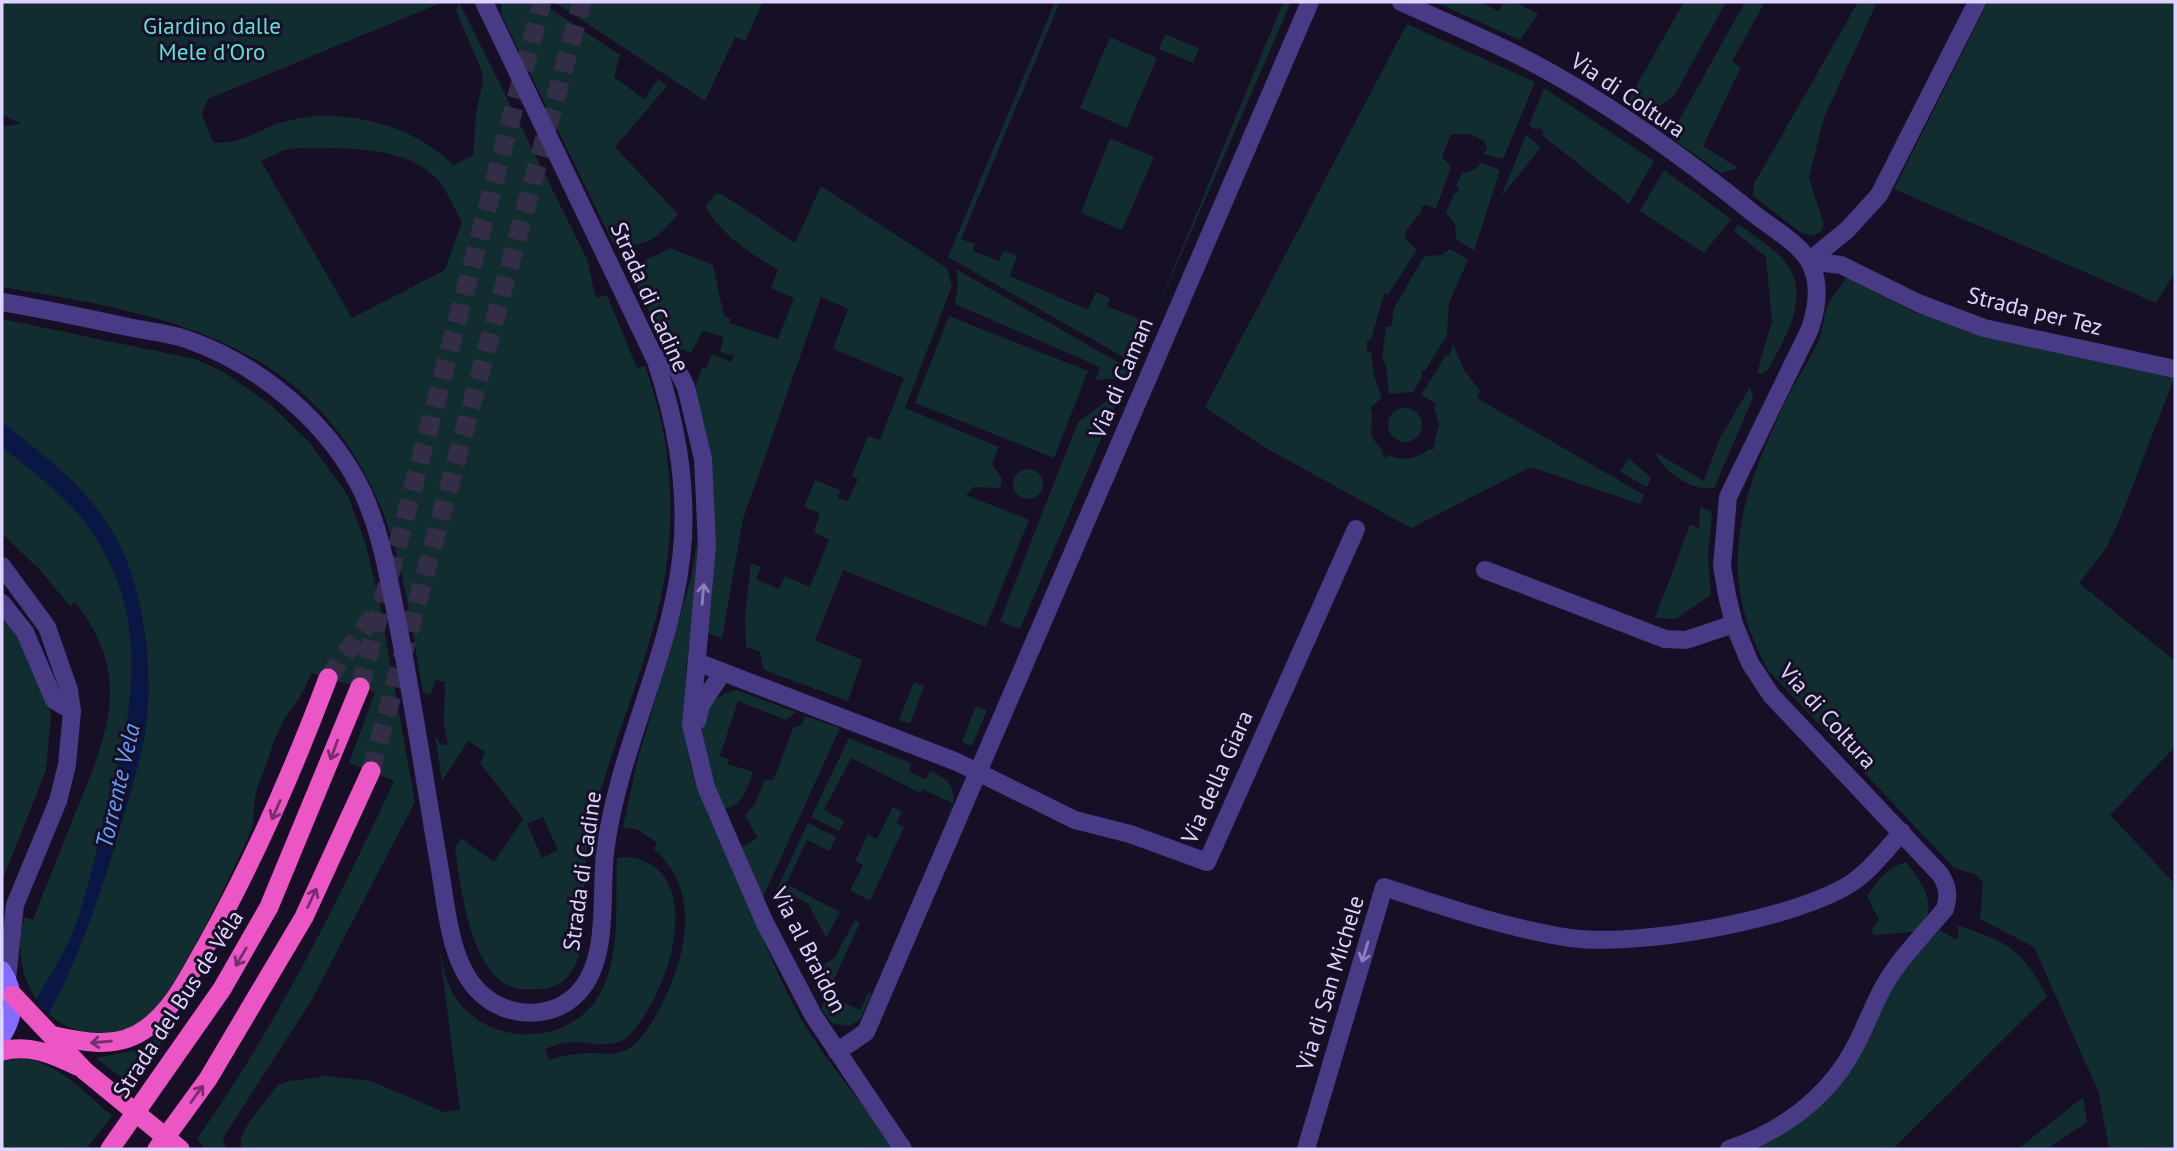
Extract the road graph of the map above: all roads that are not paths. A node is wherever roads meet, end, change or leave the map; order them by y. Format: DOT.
graph roads {
  1 [pos="484,2"];
  2 [pos="1310,2"];
  3 [pos="1401,2"];
  4 [pos="1977,2"];
  5 [pos="1809,261"];
  6 [pos="2,302"];
  7 [pos="656,361"];
  8 [pos="2175,369"];
  9 [pos="1356,529"];
  10 [pos="2,566"];
  11 [pos="1485,570"];
  12 [pos="2,603"];
  13 [pos="1734,624"];
  14 [pos="697,662"];
  15 [pos="723,672"];
  16 [pos="328,678"];
  17 [pos="360,687"];
  18 [pos="72,711"];
  19 [pos="698,760"];
  20 [pos="371,771"];
  21 [pos="979,774"];
  22 [pos="1902,832"];
  23 [pos="8,910"];
  24 [pos="7,981"];
  25 [pos="55,1036"];
  26 [pos="2,1037"];
  27 [pos="2,1051"];
  28 [pos="837,1052"];
  29 [pos="85,1071"];
  30 [pos="110,1149"];
  31 [pos="157,1149"];
  32 [pos="180,1149"];
  33 [pos="903,1149"];
  34 [pos="1306,1149"];
  35 [pos="1729,1149"];
  1 -- 7 [label="street, Strada di Cadine"];
  2 -- 21 [label="street, Via di Caman"];
  3 -- 5 [label="street, Via di Coltura"];
  4 -- 5 [label="street"];
  5 -- 8 [label="street, Strada per Tez"];
  5 -- 13 [label="street, Via di Coltura"];
  6 -- 7 [label="street, Strada di Cadine"];
  14 -- 7 [label="street, Via al Braidon, one-way"];
  9 -- 21 [label="street, Via della Giara"];
  10 -- 18 [label="street"];
  11 -- 13 [label="street"];
  12 -- 18 [label="street"];
  13 -- 22 [label="street, Via di Coltura"];
  14 -- 15 [label="street, Via della Giara"];
  14 -- 19 [label="street, Via al Braidon"];
  15 -- 19 [label="street, Via al Braidon"];
  15 -- 21 [label="street, Via della Giara"];
  16 -- 25 [label="highway, one-way"];
  17 -- 30 [label="highway, Strada del Bus de Véla, one-way"];
  18 -- 23 [label="street"];
  19 -- 28 [label="street, Via al Braidon"];
  31 -- 20 [label="highway, one-way"];
  21 -- 28 [label="street"];
  22 -- 34 [label="street, Via di San Michele, one-way"];
  22 -- 35 [label="street"];
  23 -- 24 [label="street"];
  24 -- 25 [label="highway"];
  24 -- 26 [label="main road"];
  25 -- 29 [label="highway"];
  27 -- 29 [label="highway"];
  28 -- 33 [label="street, Via al Braidon"];
  29 -- 32 [label="highway, bridge"];
}
